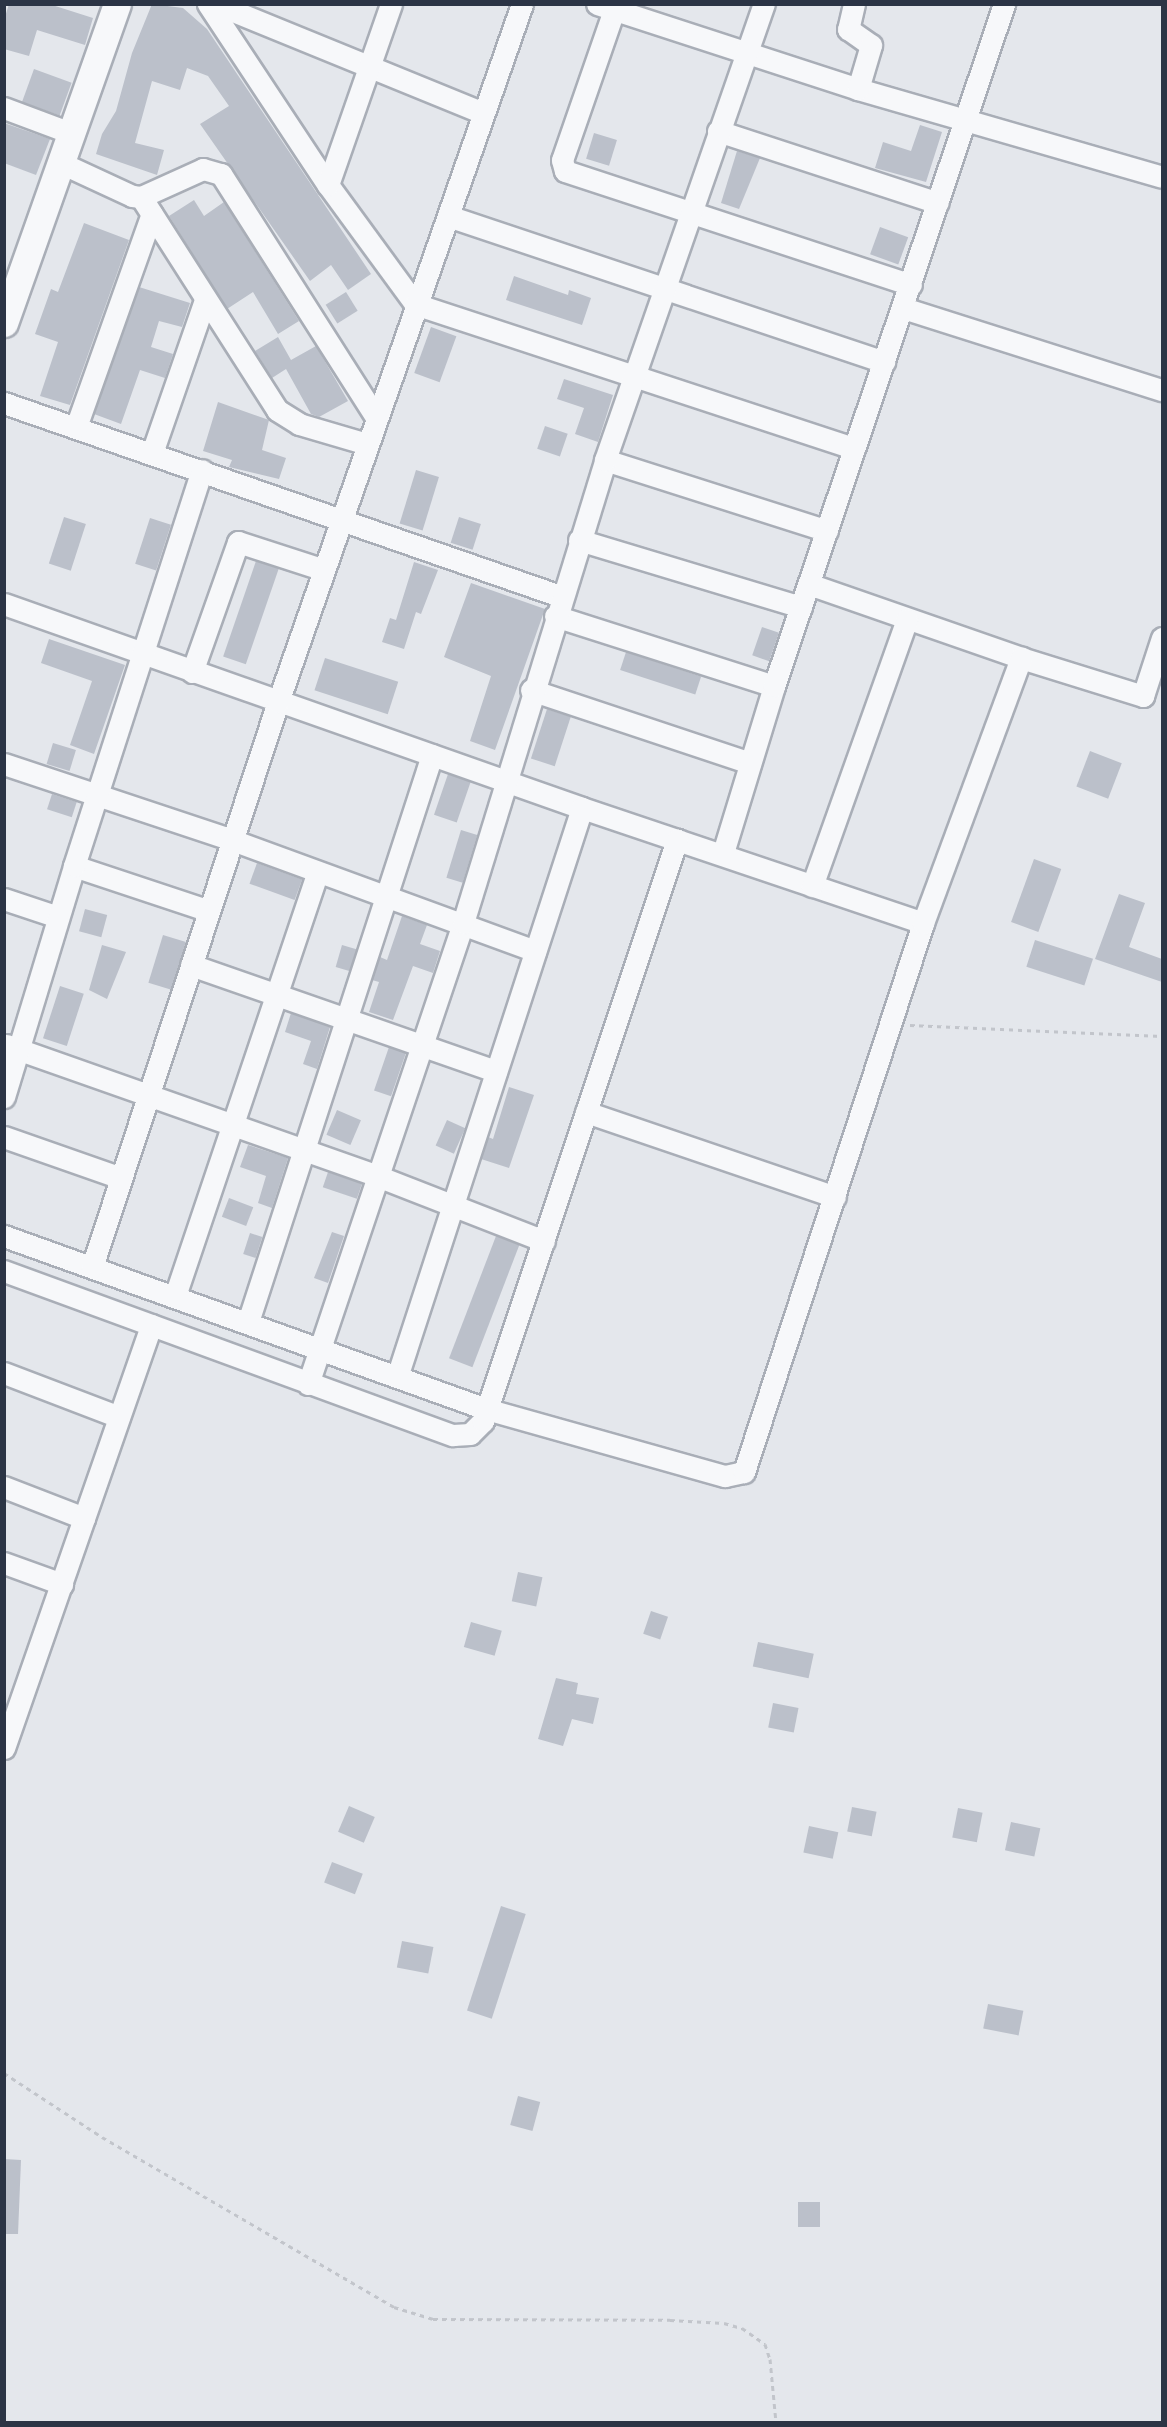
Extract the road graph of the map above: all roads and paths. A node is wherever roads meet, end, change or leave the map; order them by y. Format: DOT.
graph roads {
  1 [pos="391,4"];
  2 [pos="522,4"];
  3 [pos="764,4"];
  4 [pos="854,4"];
  5 [pos="1004,4"];
  6 [pos="116,5"];
  7 [pos="216,5"];
  8 [pos="605,7"];
  9 [pos="747,55"];
  10 [pos="369,66"];
  11 [pos="858,89"];
  12 [pos="4,108"];
  13 [pos="483,113"];
  14 [pos="967,122"];
  15 [pos="718,131"];
  16 [pos="71,133"];
  17 [pos="61,163"];
  18 [pos="1162,177"];
  19 [pos="328,185"];
  20 [pos="938,203"];
  21 [pos="146,205"];
  22 [pos="689,213"];
  23 [pos="448,216"];
  24 [pos="911,285"];
  25 [pos="664,288"];
  26 [pos="205,300"];
  27 [pos="415,304"];
  28 [pos="7,308"];
  29 [pos="903,308"];
  30 [pos="884,362"];
  31 [pos="633,378"];
  32 [pos="1162,390"];
  33 [pos="4,403"];
  34 [pos="376,417"];
  35 [pos="76,427"];
  36 [pos="367,444"];
  37 [pos="854,448"];
  38 [pos="152,453"];
  39 [pos="605,460"];
  40 [pos="202,470"];
  41 [pos="341,520"];
  42 [pos="827,531"];
  43 [pos="579,540"];
  44 [pos="324,570"];
  45 [pos="809,584"];
  46 [pos="4,604"];
  47 [pos="557,606"];
  48 [pos="801,607"];
  49 [pos="907,619"];
  50 [pos="1162,638"];
  51 [pos="143,655"];
  52 [pos="1021,658"];
  53 [pos="192,672"];
  54 [pos="774,686"];
  55 [pos="531,690"];
  56 [pos="278,702"];
  57 [pos="432,755"];
  58 [pos="750,763"];
  59 [pos="4,764"];
  60 [pos="504,780"];
  61 [pos="96,796"];
  62 [pos="582,808"];
  63 [pos="232,840"];
  64 [pos="677,840"];
  65 [pos="723,853"];
  66 [pos="74,866"];
  67 [pos="318,872"];
  68 [pos="812,886"];
  69 [pos="388,896"];
  70 [pos="4,899"];
  71 [pos="209,911"];
  72 [pos="58,918"];
  73 [pos="463,923"];
  74 [pos="923,923"];
  75 [pos="535,951"];
  76 [pos="191,965"];
  77 [pos="277,994"];
  78 [pos="347,1020"];
  79 [pos="891,1024"];
  80 [pos="1162,1036"];
  81 [pos="422,1046"];
  82 [pos="11,1047"];
  83 [pos="496,1071"];
  84 [pos="4,1097"];
  85 [pos="148,1097"];
  86 [pos="586,1112"];
  87 [pos="233,1128"];
  88 [pos="4,1137"];
  89 [pos="304,1152"];
  90 [pos="380,1177"];
  91 [pos="121,1178"];
  92 [pos="835,1197"];
  93 [pos="453,1205"];
  94 [pos="4,1236"];
  95 [pos="544,1241"];
  96 [pos="92,1267"];
  97 [pos="4,1271"];
  98 [pos="175,1296"];
  99 [pos="248,1322"];
  100 [pos="151,1325"];
  101 [pos="321,1348"];
  102 [pos="4,1373"];
  103 [pos="397,1377"];
  104 [pos="308,1384"];
  105 [pos="486,1409"];
  106 [pos="119,1417"];
  107 [pos="4,1487"];
  108 [pos="84,1518"];
  109 [pos="4,1563"];
  110 [pos="62,1584"];
  111 [pos="4,1748"];
  112 [pos="4,2073"];
  113 [pos="776,2422"];
  1 -- 10 [label="street"];
  2 -- 13 [label="street"];
  3 -- 9 [label="street"];
  4 -- 11 [label="street"];
  5 -- 14 [label="street"];
  6 -- 16 [label="street"];
  7 -- 10 [label="street"];
  7 -- 19 [label="street"];
  8 -- 9 [label="street"];
  8 -- 22 [label="street"];
  9 -- 11 [label="street"];
  9 -- 15 [label="street"];
  10 -- 13 [label="street"];
  10 -- 19 [label="street"];
  11 -- 14 [label="street"];
  12 -- 16 [label="street"];
  13 -- 23 [label="street"];
  14 -- 18 [label="street"];
  14 -- 20 [label="street"];
  15 -- 20 [label="street"];
  15 -- 22 [label="street"];
  16 -- 17 [label="street"];
  17 -- 21 [label="street"];
  17 -- 28 [label="street"];
  19 -- 27 [label="street"];
  20 -- 24 [label="street"];
  21 -- 26 [label="street"];
  21 -- 34 [label="street"];
  21 -- 35 [label="street"];
  22 -- 24 [label="street"];
  22 -- 25 [label="street"];
  23 -- 25 [label="street"];
  23 -- 27 [label="street"];
  24 -- 29 [label="street"];
  25 -- 30 [label="street"];
  25 -- 31 [label="street"];
  26 -- 36 [label="street"];
  26 -- 38 [label="street"];
  27 -- 31 [label="street"];
  27 -- 34 [label="street"];
  29 -- 30 [label="street"];
  29 -- 32 [label="street"];
  30 -- 37 [label="street"];
  31 -- 37 [label="street"];
  31 -- 39 [label="street"];
  33 -- 35 [label="street"];
  34 -- 36 [label="street"];
  35 -- 38 [label="street"];
  36 -- 41 [label="street"];
  37 -- 42 [label="street"];
  38 -- 40 [label="street"];
  39 -- 42 [label="street"];
  39 -- 43 [label="street"];
  40 -- 41 [label="street"];
  40 -- 51 [label="street"];
  41 -- 44 [label="street"];
  41 -- 47 [label="street"];
  42 -- 45 [label="street"];
  43 -- 47 [label="street"];
  43 -- 48 [label="street"];
  44 -- 53 [label="street"];
  44 -- 56 [label="street"];
  45 -- 48 [label="street"];
  45 -- 49 [label="street"];
  46 -- 51 [label="street"];
  47 -- 54 [label="street"];
  47 -- 55 [label="street"];
  48 -- 54 [label="street"];
  49 -- 52 [label="street"];
  49 -- 68 [label="street"];
  50 -- 52 [label="street"];
  51 -- 53 [label="street"];
  51 -- 61 [label="street"];
  52 -- 74 [label="street"];
  53 -- 56 [label="street"];
  54 -- 58 [label="street"];
  55 -- 58 [label="street"];
  55 -- 60 [label="street"];
  56 -- 57 [label="street"];
  56 -- 63 [label="street"];
  57 -- 60 [label="street"];
  57 -- 69 [label="street"];
  58 -- 65 [label="street"];
  59 -- 61 [label="street"];
  60 -- 62 [label="street"];
  60 -- 73 [label="street"];
  61 -- 63 [label="street"];
  61 -- 66 [label="street"];
  62 -- 64 [label="street"];
  62 -- 75 [label="street"];
  63 -- 67 [label="street"];
  63 -- 71 [label="street"];
  64 -- 65 [label="street"];
  64 -- 86 [label="street"];
  65 -- 68 [label="street"];
  66 -- 71 [label="street"];
  66 -- 72 [label="street"];
  67 -- 69 [label="street"];
  67 -- 77 [label="street"];
  68 -- 74 [label="street"];
  69 -- 73 [label="street"];
  69 -- 78 [label="street"];
  70 -- 72 [label="street"];
  71 -- 76 [label="street"];
  72 -- 82 [label="street"];
  73 -- 75 [label="street"];
  73 -- 81 [label="street"];
  74 -- 79 [label="street"];
  75 -- 83 [label="street"];
  76 -- 77 [label="street"];
  76 -- 85 [label="street"];
  77 -- 78 [label="street"];
  77 -- 87 [label="street"];
  78 -- 81 [label="street"];
  78 -- 89 [label="street"];
  79 -- 80 [label="path"];
  79 -- 92 [label="street"];
  81 -- 83 [label="street"];
  81 -- 90 [label="street"];
  82 -- 84 [label="street"];
  82 -- 85 [label="street"];
  83 -- 93 [label="street"];
  85 -- 87 [label="street"];
  85 -- 91 [label="street"];
  86 -- 92 [label="street"];
  86 -- 95 [label="street"];
  87 -- 89 [label="street"];
  87 -- 98 [label="street"];
  88 -- 91 [label="street"];
  89 -- 90 [label="street"];
  89 -- 99 [label="street"];
  90 -- 93 [label="street"];
  90 -- 101 [label="street"];
  91 -- 96 [label="street"];
  92 -- 105 [label="street"];
  93 -- 95 [label="street"];
  93 -- 103 [label="street"];
  94 -- 96 [label="street"];
  95 -- 105 [label="street"];
  96 -- 98 [label="street"];
  97 -- 100 [label="street"];
  98 -- 99 [label="street"];
  99 -- 101 [label="street"];
  100 -- 104 [label="street"];
  100 -- 106 [label="street"];
  101 -- 103 [label="street"];
  101 -- 104 [label="street"];
  102 -- 106 [label="street"];
  103 -- 105 [label="street"];
  104 -- 105 [label="street"];
  106 -- 108 [label="street"];
  107 -- 108 [label="street"];
  108 -- 110 [label="street"];
  109 -- 110 [label="street"];
  110 -- 111 [label="street"];
  112 -- 113 [label="path"];
}
